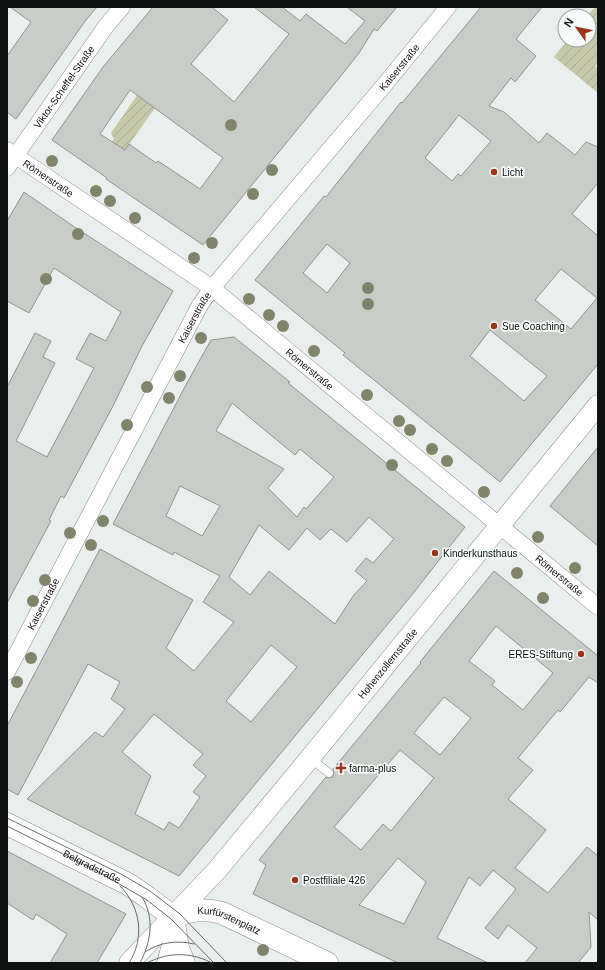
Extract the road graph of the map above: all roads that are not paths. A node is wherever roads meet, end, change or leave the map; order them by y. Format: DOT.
graph roads {
  1 [pos="122,7"];
  2 [pos="448,7"];
  3 [pos="10,158"];
  4 [pos="212,288"];
  5 [pos="598,405"];
  6 [pos="500,526"];
  7 [pos="598,607"];
  8 [pos="7,672"];
  9 [pos="310,758"];
  10 [pos="329,773"];
  11 [pos="7,824"];
  12 [pos="172,917"];
  13 [pos="129,963"];
  14 [pos="167,963"];
  15 [pos="184,963"];
  16 [pos="328,963"];
  1 -- 3 [label="street, Viktor-Scheffel-Straße"];
  2 -- 4 [label="street, Kaiserstraße"];
  3 -- 4 [label="street, Römerstraße"];
  4 -- 6 [label="street, Römerstraße"];
  4 -- 8 [label="street, Kaiserstraße"];
  5 -- 6 [label="street, Hohenzollernstraße"];
  6 -- 7 [label="street, Römerstraße"];
  6 -- 9 [label="street, Hohenzollernstraße"];
  9 -- 10 [label="lane"];
  9 -- 12 [label="street, Hohenzollernstraße"];
  11 -- 12 [label="main road, Belgradstraße"];
  12 -- 13 [label="street, Hohenzollernstraße"];
  12 -- 14 [label="street"];
  12 -- 15 [label="main road"];
  12 -- 16 [label="main road, Kurfürstenplatz"];
}
